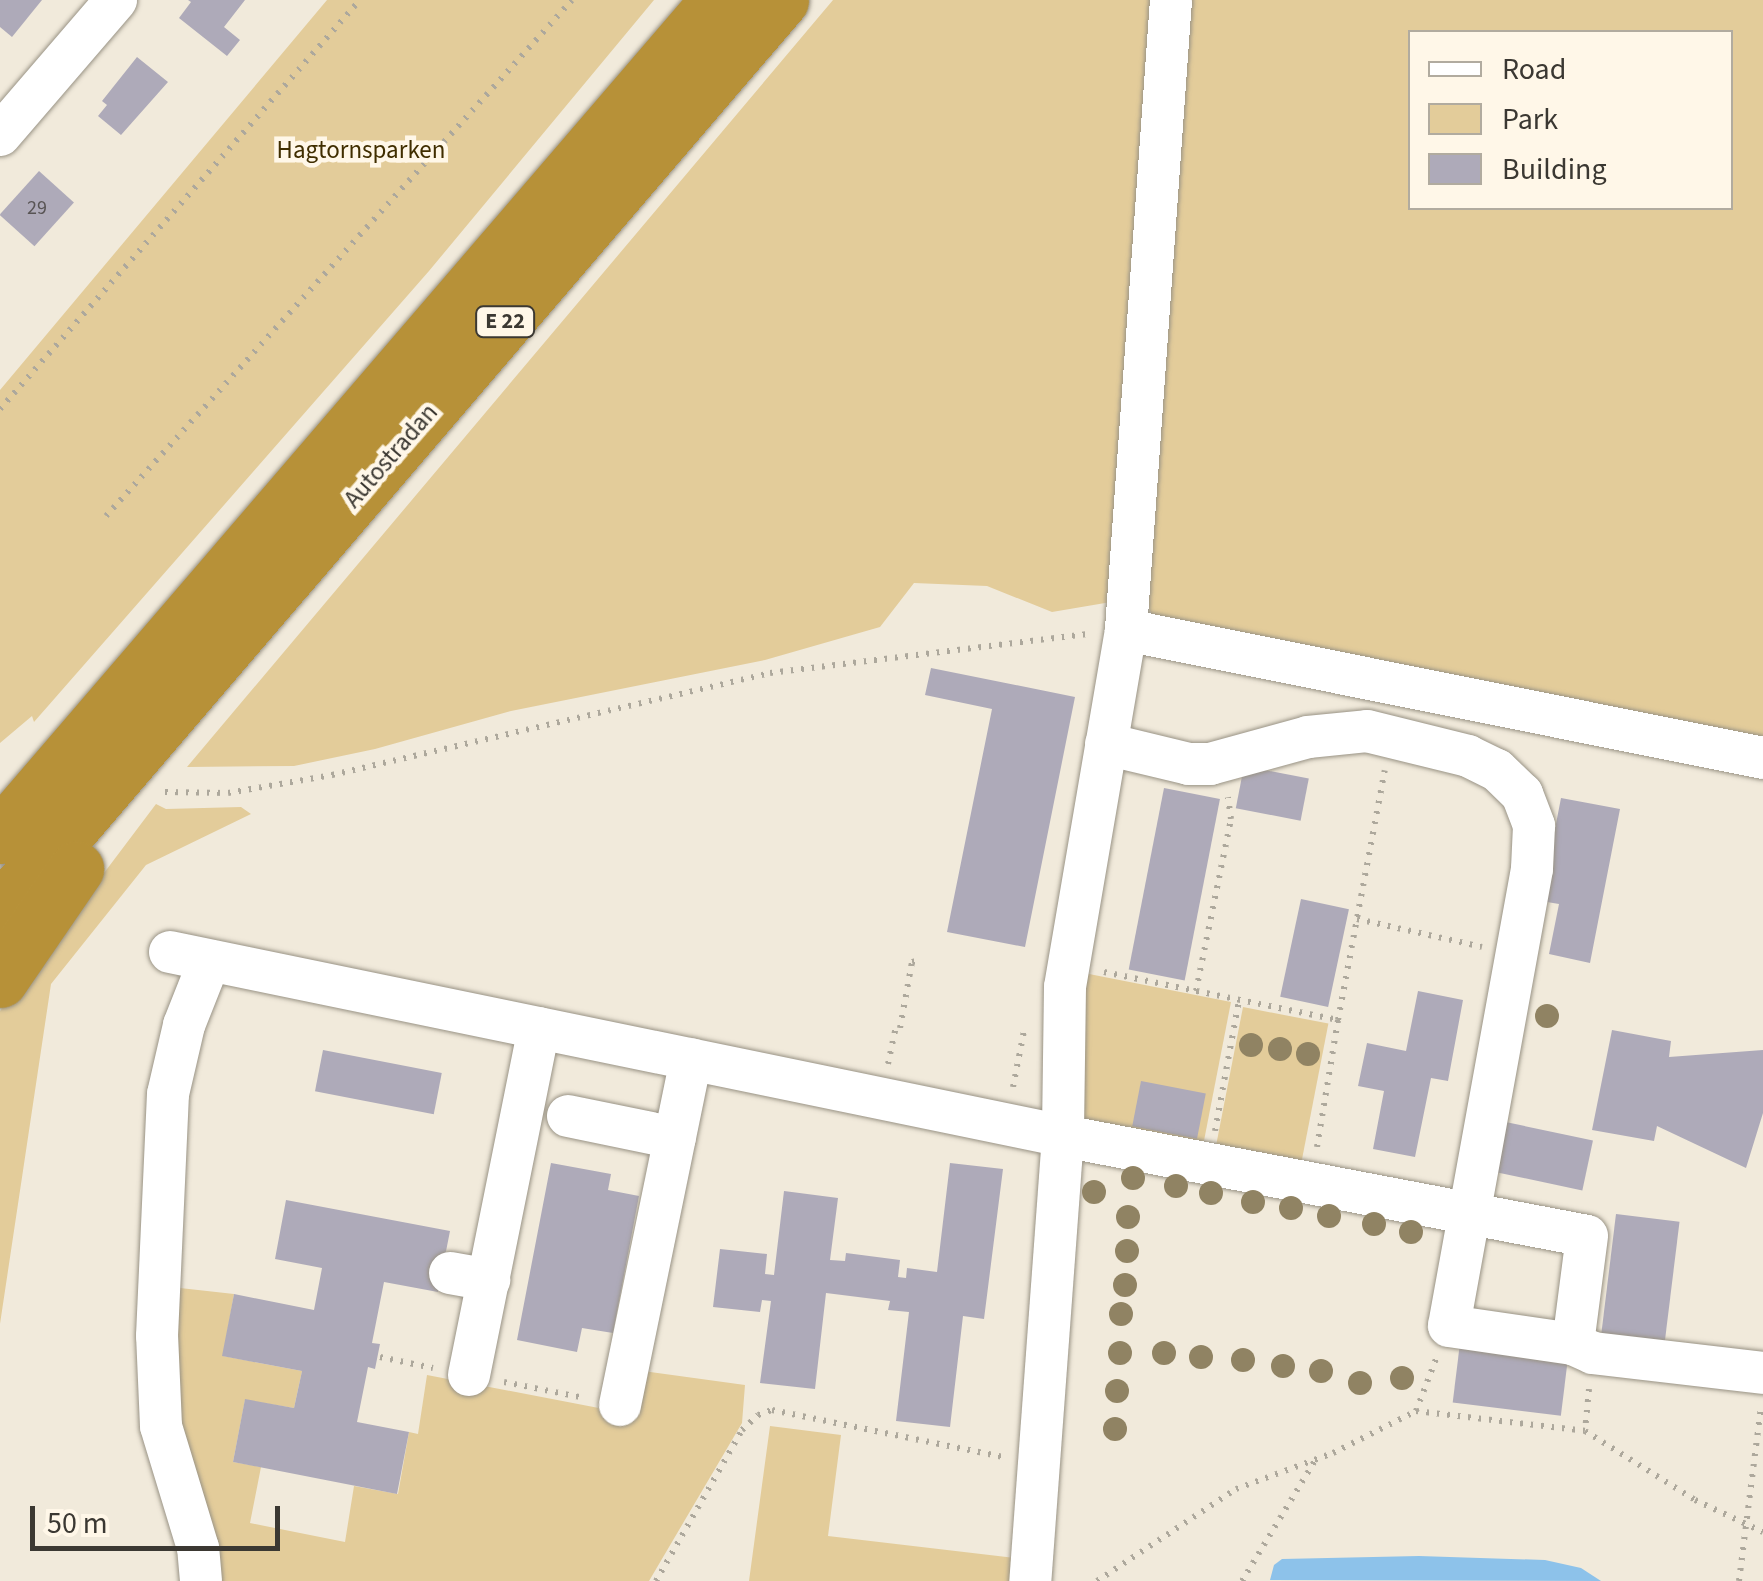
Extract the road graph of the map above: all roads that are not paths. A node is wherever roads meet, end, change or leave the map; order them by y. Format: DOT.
graph roads {
  1 [pos="116,0"];
  2 [pos="718,0"];
  3 [pos="780,0"];
  4 [pos="1172,0"];
  5 [pos="0,136"];
  6 [pos="1126,630"];
  7 [pos="230,644"];
  8 [pos="93,728"];
  9 [pos="1106,744"];
  10 [pos="1763,758"];
  11 [pos="0,812"];
  12 [pos="0,836"];
  13 [pos="0,911"];
  14 [pos="0,980"];
  15 [pos="539,1028"];
  16 [pos="691,1059"];
  17 [pos="568,1116"];
  18 [pos="1063,1136"];
  19 [pos="675,1138"];
  20 [pos="1470,1216"];
  21 [pos="1583,1348"];
  22 [pos="1763,1374"];
  23 [pos="470,1375"];
  24 [pos="620,1404"];
  25 [pos="201,1581"];
  26 [pos="1030,1581"];
  1 -- 5 [label="street"];
  2 -- 8 [label="highway, Autostradan / E 22"];
  3 -- 7 [label="highway, Autostradan / E 22"];
  4 -- 6 [label="street"];
  6 -- 9 [label="street"];
  6 -- 10 [label="street"];
  7 -- 13 [label="highway, Autostradan / E 22"];
  7 -- 14 [label="highway"];
  8 -- 11 [label="highway"];
  8 -- 12 [label="highway, Autostradan / E 22"];
  9 -- 18 [label="street"];
  9 -- 20 [label="street"];
  15 -- 16 [label="street"];
  15 -- 23 [label="street"];
  15 -- 25 [label="street"];
  16 -- 18 [label="street"];
  16 -- 19 [label="street"];
  17 -- 19 [label="street"];
  18 -- 20 [label="street"];
  18 -- 26 [label="street"];
  19 -- 24 [label="street"];
  20 -- 21 [label="street"];
  20 -- 21 [label="street"];
  21 -- 22 [label="street"];
}
